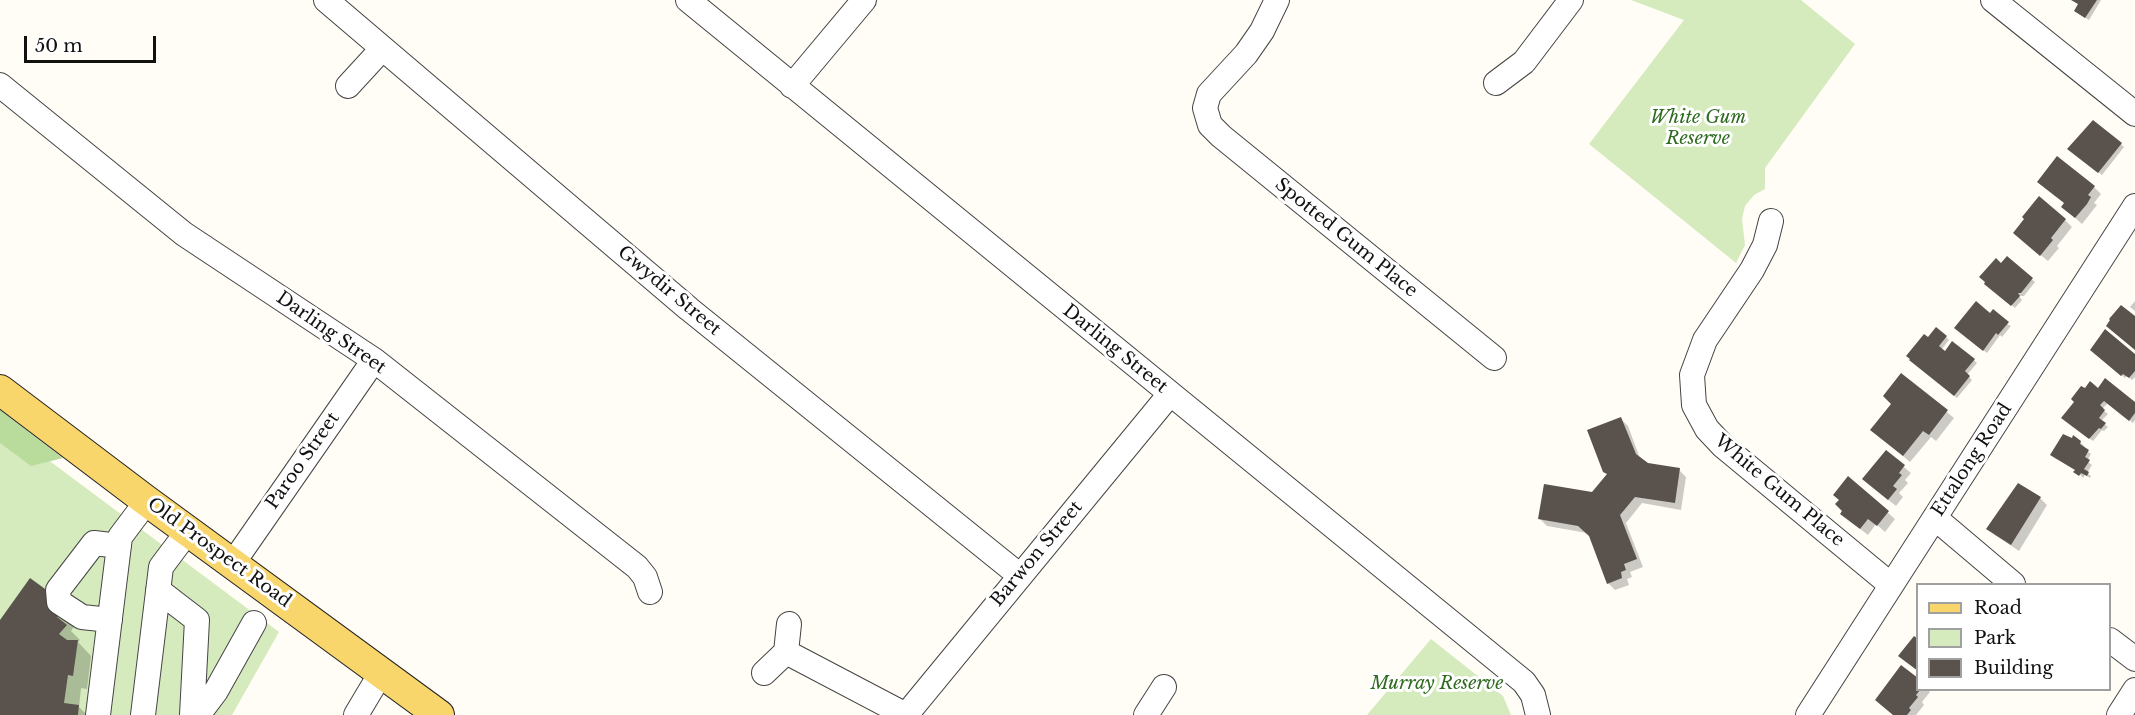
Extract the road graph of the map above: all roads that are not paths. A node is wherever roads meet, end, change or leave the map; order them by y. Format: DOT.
graph roads {
  1 [pos="326,0"];
  2 [pos="688,0"];
  3 [pos="864,0"];
  4 [pos="1277,0"];
  5 [pos="1571,0"];
  6 [pos="1993,0"];
  7 [pos="382,49"];
  8 [pos="1496,83"];
  9 [pos="0,85"];
  10 [pos="348,86"];
  11 [pos="792,86"];
  12 [pos="2135,114"];
  13 [pos="2135,206"];
  14 [pos="1771,221"];
  15 [pos="1494,358"];
  16 [pos="374,360"];
  17 [pos="0,390"];
  18 [pos="1170,394"];
  19 [pos="147,501"];
  20 [pos="1935,518"];
  21 [pos="188,531"];
  22 [pos="119,546"];
  23 [pos="233,563"];
  24 [pos="1019,575"];
  25 [pos="2011,583"];
  26 [pos="1891,585"];
  27 [pos="158,590"];
  28 [pos="650,592"];
  29 [pos="110,620"];
  30 [pos="254,623"];
  31 [pos="789,624"];
  32 [pos="2111,641"];
  33 [pos="786,652"];
  34 [pos="2135,659"];
  35 [pos="381,673"];
  36 [pos="764,673"];
  37 [pos="1164,687"];
  38 [pos="2135,690"];
  39 [pos="1540,706"];
  40 [pos="98,715"];
  41 [pos="108,715"];
  42 [pos="143,715"];
  43 [pos="192,715"];
  44 [pos="198,715"];
  45 [pos="356,715"];
  46 [pos="439,715"];
  47 [pos="906,715"];
  48 [pos="1146,715"];
  49 [pos="1808,715"];
  50 [pos="2119,715"];
  1 -- 7 [label="street, Gwydir Street"];
  2 -- 11 [label="street, Darling Street"];
  3 -- 11 [label="street"];
  4 -- 15 [label="street, Spotted Gum Place"];
  5 -- 8 [label="street"];
  6 -- 12 [label="street"];
  7 -- 10 [label="street"];
  7 -- 24 [label="street, Gwydir Street"];
  9 -- 16 [label="street, Darling Street"];
  11 -- 18 [label="street, Darling Street"];
  13 -- 20 [label="street, Ettalong Road"];
  14 -- 26 [label="street, White Gum Place"];
  16 -- 23 [label="street, Paroo Street"];
  16 -- 28 [label="street, Darling Street"];
  17 -- 19 [label="main road, Old Prospect Road"];
  18 -- 24 [label="street, Barwon Street"];
  18 -- 39 [label="street, Darling Street"];
  19 -- 21 [label="main road, Old Prospect Road"];
  19 -- 22 [label="street"];
  20 -- 25 [label="street"];
  20 -- 26 [label="street, Ettalong Road"];
  21 -- 23 [label="main road, Old Prospect Road"];
  21 -- 27 [label="street"];
  22 -- 29 [label="street"];
  22 -- 29 [label="street"];
  23 -- 35 [label="main road, Old Prospect Road"];
  24 -- 47 [label="street, Barwon Street"];
  26 -- 49 [label="street, Ettalong Road"];
  27 -- 42 [label="street"];
  27 -- 43 [label="street"];
  29 -- 40 [label="street"];
  30 -- 44 [label="street"];
  31 -- 33 [label="street"];
  32 -- 34 [label="street"];
  33 -- 36 [label="street"];
  33 -- 47 [label="street"];
  35 -- 45 [label="street"];
  35 -- 46 [label="main road, Old Prospect Road"];
  37 -- 48 [label="street"];
  38 -- 50 [label="street"];
  40 -- 41 [label="street"];
}
